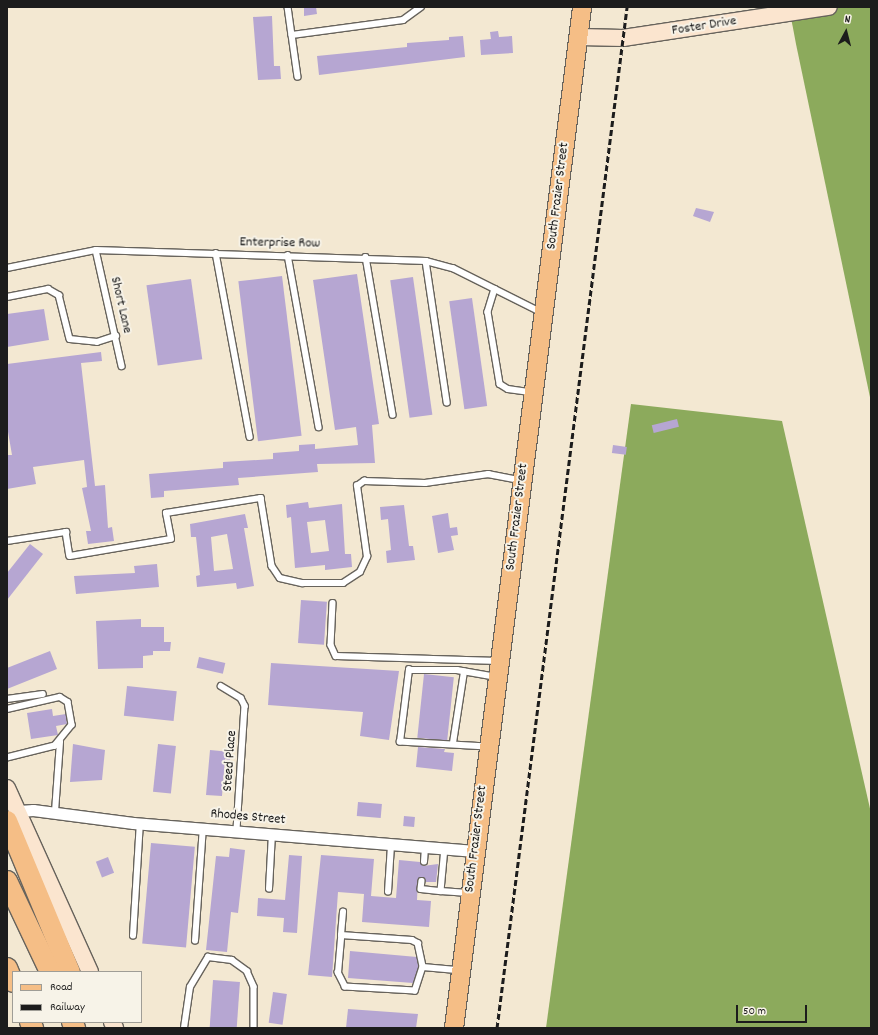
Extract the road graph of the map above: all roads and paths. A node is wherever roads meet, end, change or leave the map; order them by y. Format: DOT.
graph roads {
  1 [pos="288,7"];
  2 [pos="421,7"];
  3 [pos="582,7"];
  4 [pos="829,7"];
  5 [pos="292,35"];
  6 [pos="578,37"];
  7 [pos="298,77"];
  8 [pos="96,250"];
  9 [pos="216,253"];
  10 [pos="288,255"];
  11 [pos="366,257"];
  12 [pos="426,261"];
  13 [pos="7,268"];
  14 [pos="495,289"];
  15 [pos="7,297"];
  16 [pos="543,313"];
  17 [pos="116,336"];
  18 [pos="122,366"];
  19 [pos="533,392"];
  20 [pos="447,402"];
  21 [pos="393,415"];
  22 [pos="319,427"];
  23 [pos="250,437"];
  24 [pos="522,480"];
  25 [pos="7,541"];
  26 [pos="332,603"];
  27 [pos="498,669"];
  28 [pos="464,672"];
  29 [pos="221,686"];
  30 [pos="43,694"];
  31 [pos="7,698"];
  32 [pos="7,709"];
  33 [pos="60,742"];
  34 [pos="453,743"];
  35 [pos="488,748"];
  36 [pos="7,758"];
  37 [pos="7,788"];
  38 [pos="55,812"];
  39 [pos="13,816"];
  40 [pos="140,823"];
  41 [pos="203,828"];
  42 [pos="237,831"];
  43 [pos="272,834"];
  44 [pos="391,846"];
  45 [pos="425,847"];
  46 [pos="445,848"];
  47 [pos="475,851"];
  48 [pos="424,862"];
  49 [pos="7,881"];
  50 [pos="422,881"];
  51 [pos="269,889"];
  52 [pos="441,891"];
  53 [pos="388,892"];
  54 [pos="469,893"];
  55 [pos="343,912"];
  56 [pos="341,935"];
  57 [pos="133,936"];
  58 [pos="195,941"];
  59 [pos="423,967"];
  60 [pos="7,968"];
  61 [pos="459,970"];
  62 [pos="50,971"];
  63 [pos="70,971"];
  64 [pos="90,971"];
  65 [pos="12,980"];
  66 [pos="184,1028"];
  67 [pos="254,1028"];
  68 [pos="454,1028"];
  1 -- 5 [label="lane"];
  2 -- 5 [label="lane"];
  3 -- 6 [label="main road, South Frazier Street"];
  4 -- 6 [label="street, Foster Drive"];
  5 -- 7 [label="lane"];
  6 -- 16 [label="main road, South Frazier Street"];
  8 -- 9 [label="lane, Enterprise Row"];
  8 -- 13 [label="lane, Enterprise Row"];
  8 -- 17 [label="lane, Short Lane"];
  9 -- 10 [label="lane, Enterprise Row"];
  9 -- 23 [label="lane"];
  10 -- 11 [label="lane, Enterprise Row"];
  10 -- 22 [label="lane"];
  11 -- 12 [label="lane, Enterprise Row"];
  11 -- 21 [label="lane"];
  12 -- 14 [label="lane, Enterprise Row"];
  12 -- 20 [label="lane"];
  14 -- 16 [label="lane, Enterprise Row"];
  14 -- 19 [label="lane"];
  15 -- 17 [label="lane"];
  16 -- 19 [label="main road, South Frazier Street"];
  17 -- 18 [label="lane, Short Lane"];
  19 -- 24 [label="main road, South Frazier Street"];
  24 -- 25 [label="lane"];
  24 -- 27 [label="main road, South Frazier Street"];
  26 -- 27 [label="lane"];
  27 -- 28 [label="lane"];
  27 -- 35 [label="main road, South Frazier Street"];
  28 -- 34 [label="lane"];
  28 -- 34 [label="lane"];
  29 -- 42 [label="lane, Steed Place"];
  30 -- 31 [label="lane"];
  32 -- 33 [label="lane"];
  33 -- 36 [label="lane"];
  33 -- 38 [label="lane"];
  34 -- 35 [label="lane"];
  35 -- 47 [label="main road, South Frazier Street"];
  37 -- 39 [label="street"];
  38 -- 39 [label="street, Rhodes Street"];
  38 -- 40 [label="street, Rhodes Street"];
  39 -- 63 [label="highway"];
  39 -- 64 [label="street"];
  40 -- 41 [label="street, Rhodes Street"];
  40 -- 57 [label="lane"];
  41 -- 42 [label="street, Rhodes Street"];
  41 -- 58 [label="lane"];
  42 -- 43 [label="street, Rhodes Street"];
  43 -- 44 [label="street, Rhodes Street"];
  43 -- 51 [label="lane"];
  44 -- 45 [label="street, Rhodes Street"];
  44 -- 53 [label="lane"];
  45 -- 46 [label="street, Rhodes Street"];
  45 -- 48 [label="lane"];
  46 -- 47 [label="street, Rhodes Street"];
  46 -- 52 [label="lane"];
  47 -- 54 [label="main road, South Frazier Street"];
  49 -- 62 [label="highway"];
  50 -- 52 [label="lane"];
  52 -- 54 [label="lane"];
  54 -- 61 [label="main road, South Frazier Street"];
  55 -- 56 [label="lane"];
  56 -- 59 [label="lane"];
  56 -- 59 [label="lane"];
  59 -- 61 [label="lane"];
  60 -- 65 [label="highway"];
  61 -- 68 [label="main road, South Frazier Street"];
  66 -- 67 [label="lane"];
}
